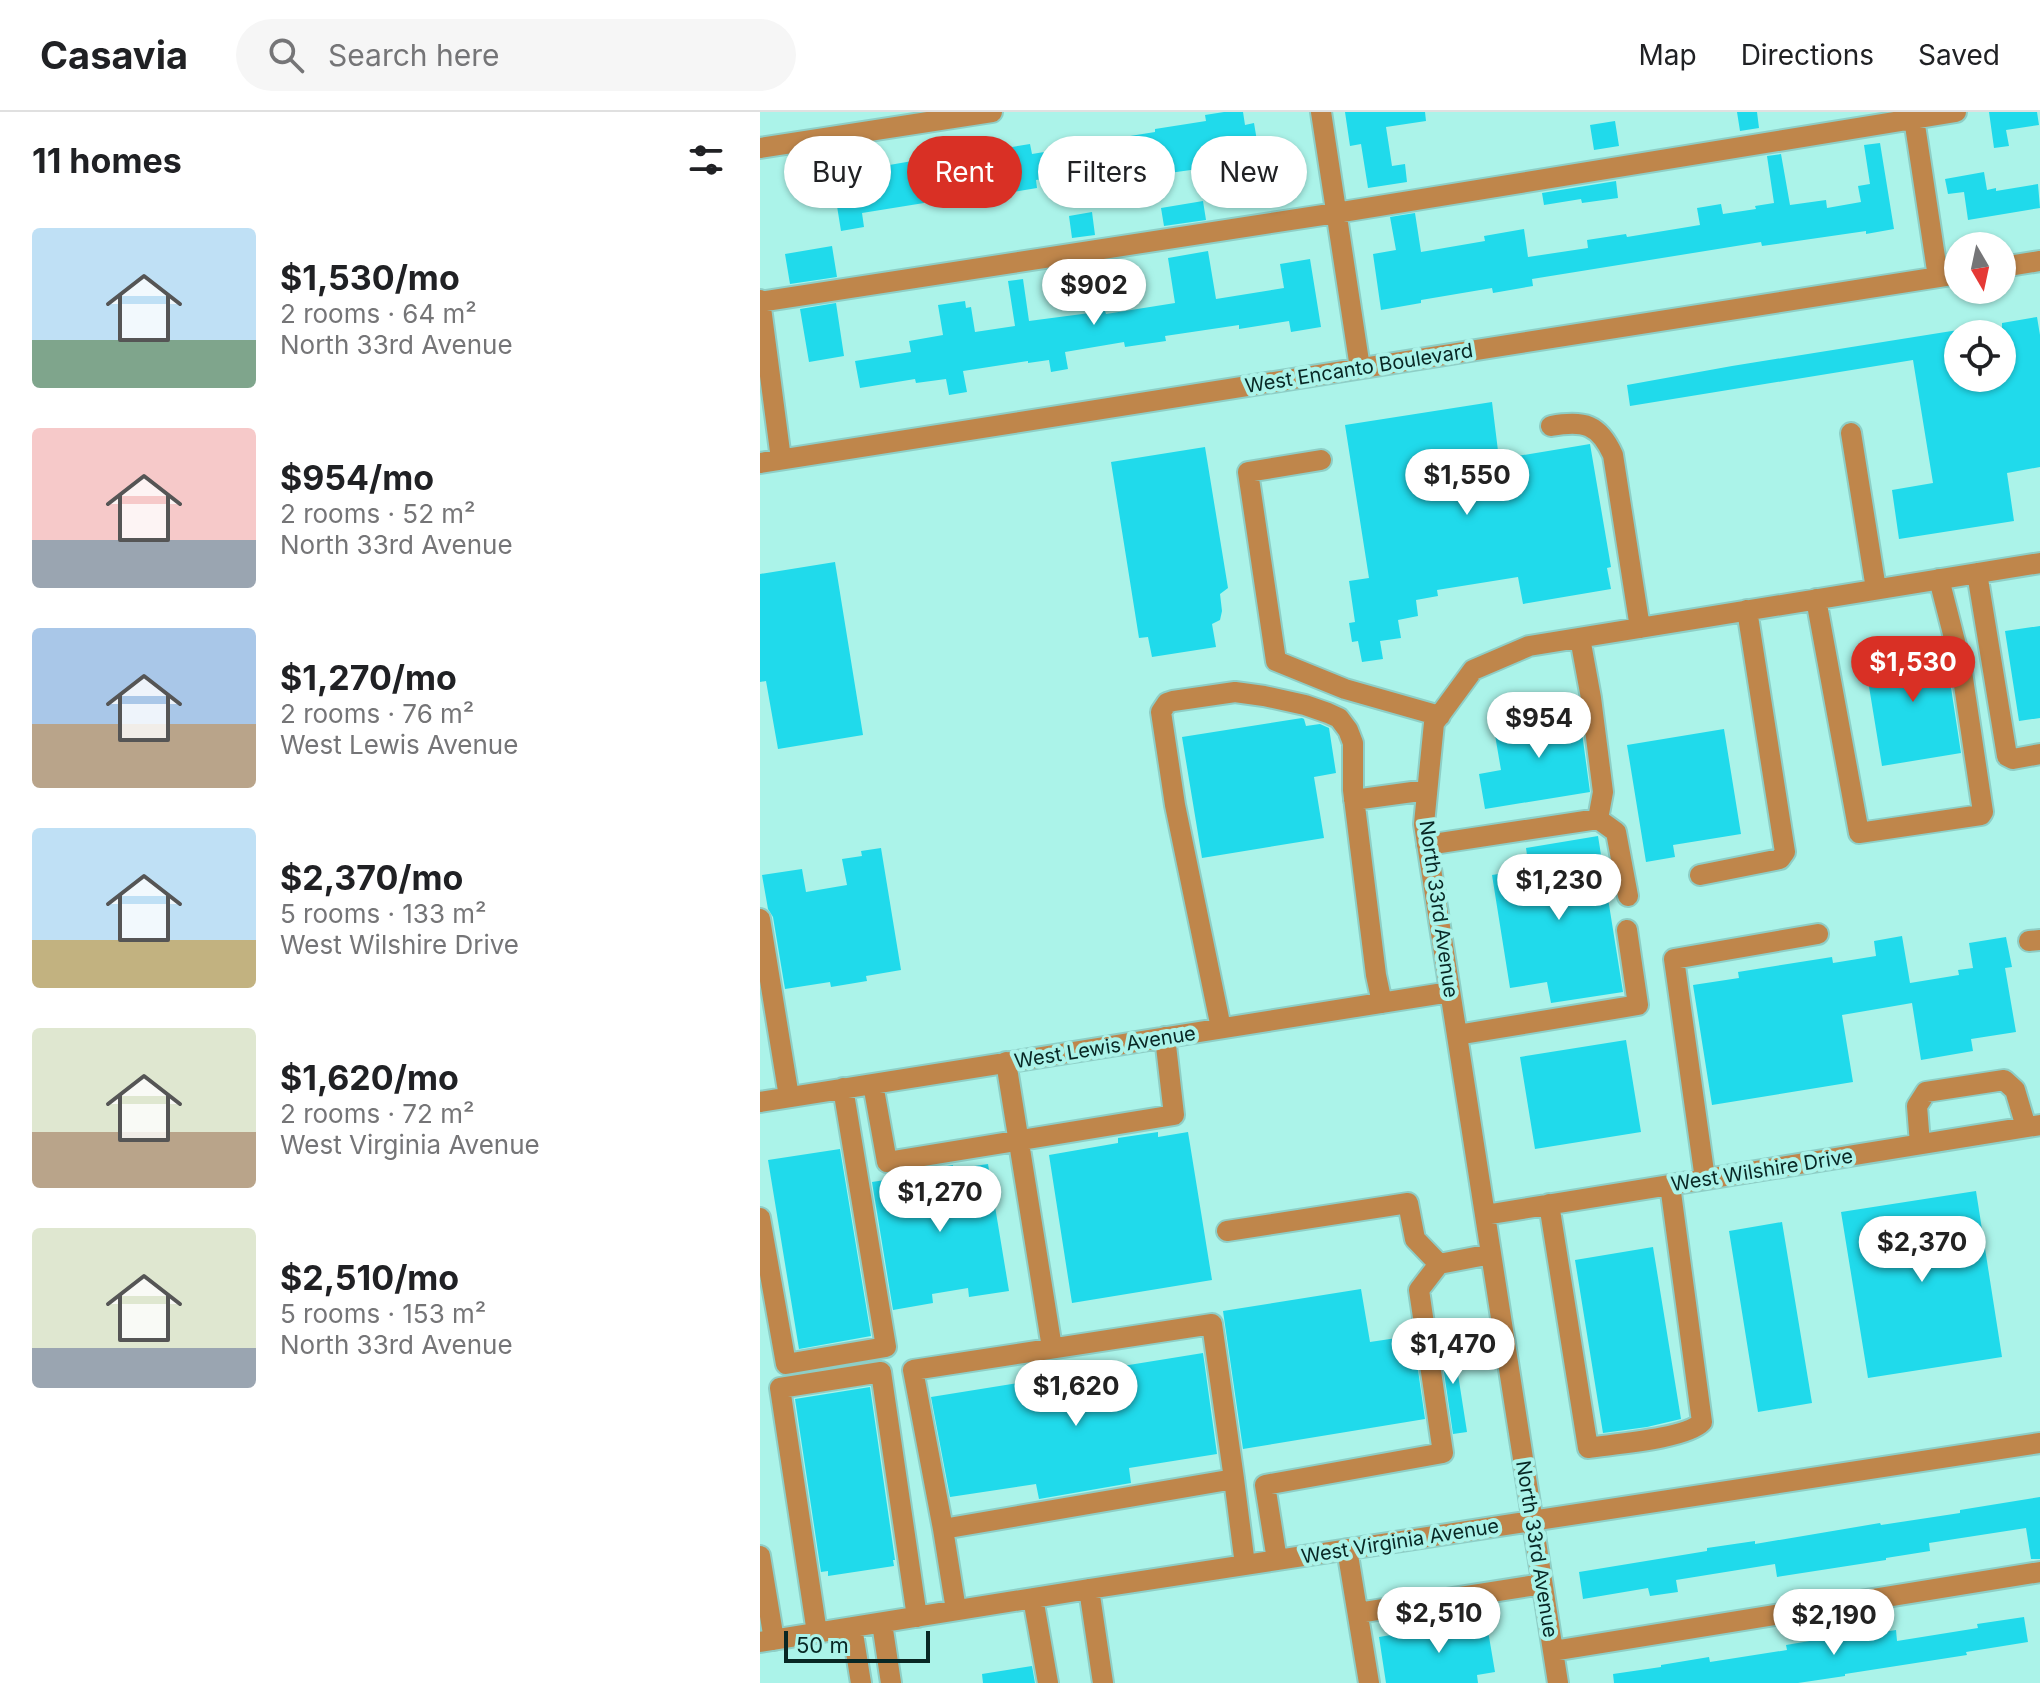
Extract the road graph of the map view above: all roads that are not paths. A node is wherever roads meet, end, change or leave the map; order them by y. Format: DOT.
graph roads {
  1 [pos="992,112"];
  2 [pos="1321,112"];
  3 [pos="1956,112"];
  4 [pos="1913,116"];
  5 [pos="760,148"];
  6 [pos="1336,213"];
  7 [pos="1944,257"];
  8 [pos="2040,261"];
  9 [pos="2016,265"];
  10 [pos="1944,276"];
  11 [pos="760,301"];
  12 [pos="763,335"];
  13 [pos="1360,368"];
  14 [pos="1551,426"];
  15 [pos="1851,433"];
  16 [pos="781,459"];
  17 [pos="1321,460"];
  18 [pos="760,463"];
  19 [pos="2040,563"];
  20 [pos="1977,573"];
  21 [pos="1939,579"];
  22 [pos="1876,589"];
  23 [pos="1816,599"];
  24 [pos="1747,610"];
  25 [pos="1640,628"];
  26 [pos="1580,638"];
  27 [pos="1440,716"];
  28 [pos="2040,754"];
  29 [pos="1427,790"];
  30 [pos="1354,800"];
  31 [pos="1598,819"];
  32 [pos="1427,845"];
  33 [pos="1700,875"];
  34 [pos="1628,896"];
  35 [pos="760,919"];
  36 [pos="1627,930"];
  37 [pos="1818,934"];
  38 [pos="1450,992"];
  39 [pos="1382,1003"];
  40 [pos="1221,1028"];
  41 [pos="1457,1035"];
  42 [pos="1165,1037"];
  43 [pos="1006,1062"];
  44 [pos="873,1084"];
  45 [pos="843,1088"];
  46 [pos="789,1097"];
  47 [pos="760,1102"];
  48 [pos="2033,1126"];
  49 [pos="1018,1139"];
  50 [pos="1920,1144"];
  51 [pos="1705,1179"];
  52 [pos="1670,1185"];
  53 [pos="1549,1204"];
  54 [pos="1485,1215"];
  55 [pos="760,1218"];
  56 [pos="1227,1231"];
  57 [pos="1491,1254"];
  58 [pos="1439,1264"];
  59 [pos="1052,1348"];
  60 [pos="2040,1443"];
  61 [pos="1234,1479"];
  62 [pos="1532,1521"];
  63 [pos="943,1529"];
  64 [pos="1347,1549"];
  65 [pos="760,1556"];
  66 [pos="1277,1560"];
  67 [pos="1245,1565"];
  68 [pos="2040,1572"];
  69 [pos="1542,1584"];
  70 [pos="1089,1589"];
  71 [pos="1033,1598"];
  72 [pos="956,1610"];
  73 [pos="1358,1613"];
  74 [pos="917,1617"];
  75 [pos="882,1623"];
  76 [pos="852,1627"];
  77 [pos="817,1633"];
  78 [pos="767,1641"];
  79 [pos="1553,1651"];
  80 [pos="861,1683"];
  81 [pos="891,1683"];
  82 [pos="1048,1683"];
  83 [pos="1103,1683"];
  84 [pos="1369,1683"];
  85 [pos="1558,1683"];
  1 -- 5 [label="street"];
  2 -- 6 [label="street"];
  3 -- 4 [label="street"];
  4 -- 6 [label="street"];
  4 -- 7 [label="street"];
  6 -- 11 [label="street"];
  6 -- 13 [label="street"];
  8 -- 9 [label="street"];
  10 -- 13 [label="street, West Encanto Boulevard"];
  11 -- 12 [label="street"];
  12 -- 16 [label="street"];
  13 -- 16 [label="street, West Encanto Boulevard"];
  14 -- 25 [label="street"];
  15 -- 22 [label="street"];
  16 -- 18 [label="street, West Encanto Boulevard"];
  17 -- 27 [label="street"];
  19 -- 20 [label="street, North 33rd Avenue"];
  20 -- 21 [label="street, North 33rd Avenue"];
  20 -- 28 [label="street"];
  21 -- 22 [label="street, North 33rd Avenue"];
  21 -- 23 [label="street"];
  22 -- 23 [label="street, North 33rd Avenue"];
  23 -- 24 [label="street, North 33rd Avenue"];
  24 -- 25 [label="street, North 33rd Avenue"];
  24 -- 33 [label="street"];
  25 -- 26 [label="street, North 33rd Avenue"];
  26 -- 27 [label="street, North 33rd Avenue"];
  26 -- 31 [label="street"];
  27 -- 29 [label="street, North 33rd Avenue"];
  29 -- 30 [label="street"];
  29 -- 32 [label="street, North 33rd Avenue"];
  30 -- 39 [label="street"];
  30 -- 40 [label="street"];
  31 -- 32 [label="street"];
  31 -- 34 [label="street"];
  32 -- 38 [label="street, North 33rd Avenue"];
  35 -- 46 [label="street"];
  36 -- 41 [label="street"];
  37 -- 51 [label="street"];
  38 -- 39 [label="street, West Lewis Avenue"];
  38 -- 41 [label="street, North 33rd Avenue"];
  39 -- 40 [label="street, West Lewis Avenue"];
  40 -- 42 [label="street, West Lewis Avenue"];
  41 -- 54 [label="street, North 33rd Avenue"];
  42 -- 43 [label="street, West Lewis Avenue"];
  42 -- 49 [label="street"];
  43 -- 44 [label="street, West Lewis Avenue"];
  43 -- 49 [label="street"];
  44 -- 45 [label="street, West Lewis Avenue"];
  44 -- 49 [label="street"];
  45 -- 46 [label="street, West Lewis Avenue"];
  45 -- 55 [label="street"];
  46 -- 47 [label="street, West Lewis Avenue"];
  48 -- 50 [label="street, West Wilshire Drive"];
  48 -- 50 [label="street"];
  49 -- 59 [label="street"];
  50 -- 51 [label="street, West Wilshire Drive"];
  51 -- 52 [label="street, West Wilshire Drive"];
  52 -- 53 [label="street, West Wilshire Drive"];
  52 -- 53 [label="street"];
  53 -- 54 [label="street, West Wilshire Drive"];
  54 -- 57 [label="street, North 33rd Avenue"];
  56 -- 58 [label="street"];
  57 -- 58 [label="street"];
  57 -- 62 [label="street, North 33rd Avenue"];
  58 -- 66 [label="street"];
  59 -- 61 [label="street"];
  59 -- 63 [label="street"];
  60 -- 62 [label="street, West Virginia Avenue"];
  61 -- 63 [label="street"];
  61 -- 67 [label="street"];
  62 -- 64 [label="street, West Virginia Avenue"];
  62 -- 69 [label="street, North 33rd Avenue"];
  63 -- 72 [label="street"];
  64 -- 66 [label="street, West Virginia Avenue"];
  64 -- 73 [label="street"];
  65 -- 78 [label="street"];
  66 -- 67 [label="street, West Virginia Avenue"];
  67 -- 70 [label="street, West Virginia Avenue"];
  68 -- 79 [label="street"];
  69 -- 73 [label="street"];
  69 -- 79 [label="street, North 33rd Avenue"];
  70 -- 71 [label="street, West Virginia Avenue"];
  70 -- 83 [label="street"];
  71 -- 72 [label="street, West Virginia Avenue"];
  71 -- 82 [label="street"];
  72 -- 74 [label="street, West Virginia Avenue"];
  73 -- 84 [label="street"];
  74 -- 75 [label="street, West Virginia Avenue"];
  74 -- 77 [label="street"];
  75 -- 76 [label="street, West Virginia Avenue"];
  75 -- 81 [label="street"];
  76 -- 77 [label="street, West Virginia Avenue"];
  76 -- 80 [label="street"];
  77 -- 78 [label="street, West Virginia Avenue"];
  79 -- 85 [label="street, North 33rd Avenue"];
}
